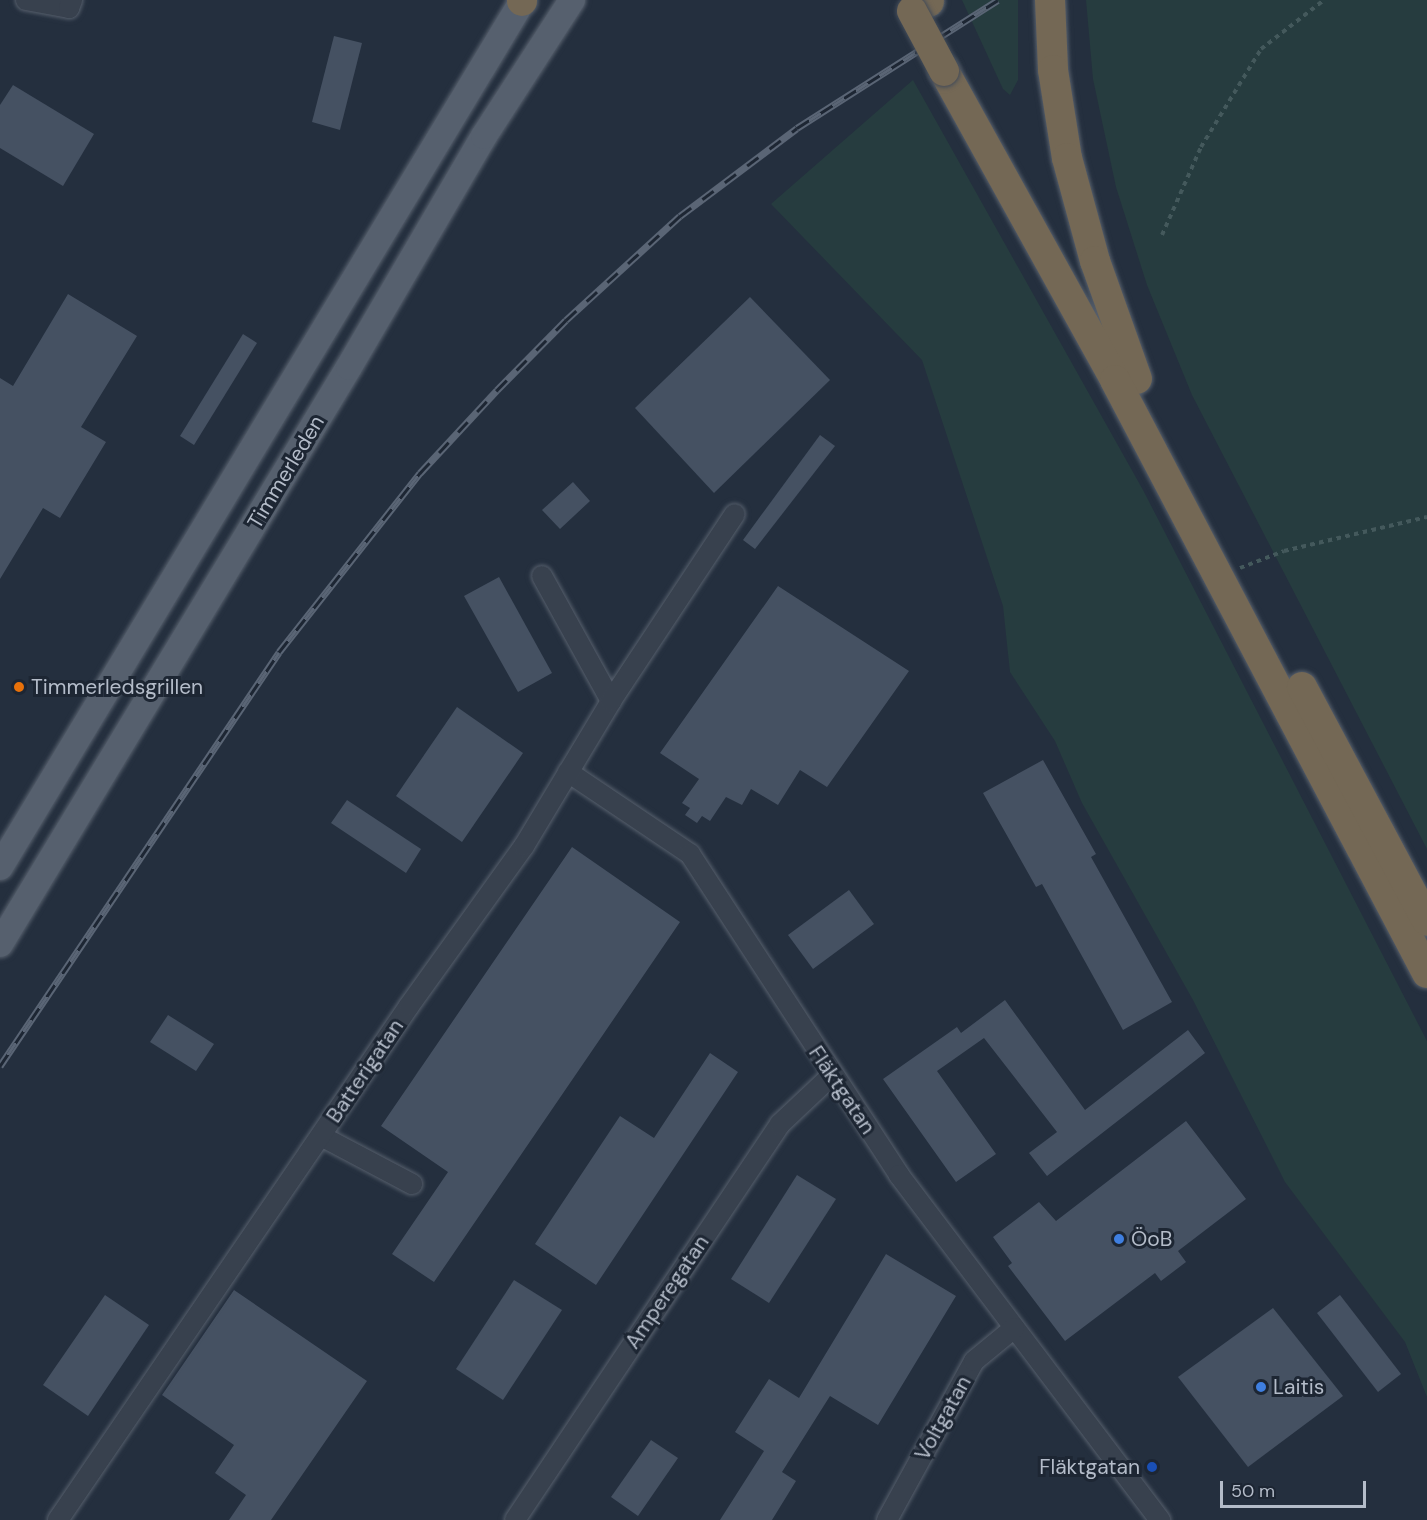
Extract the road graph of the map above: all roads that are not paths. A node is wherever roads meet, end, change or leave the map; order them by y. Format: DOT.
graph roads {
  1 [pos="26,0"];
  2 [pos="72,0"];
  3 [pos="523,0"];
  4 [pos="572,0"];
  5 [pos="1050,2"];
  6 [pos="919,3"];
  7 [pos="953,67"];
  8 [pos="1137,380"];
  9 [pos="735,514"];
  10 [pos="542,576"];
  11 [pos="611,701"];
  12 [pos="568,772"];
  13 [pos="0,867"];
  14 [pos="1427,921"];
  15 [pos="0,944"];
  16 [pos="1427,973"];
  17 [pos="832,1075"];
  18 [pos="321,1136"];
  19 [pos="412,1184"];
  20 [pos="1014,1328"];
  21 [pos="58,1520"];
  22 [pos="515,1520"];
  23 [pos="886,1520"];
  24 [pos="1160,1520"];
  1 -- 2 [label="street"];
  3 -- 13 [label="main road, Timmerleden"];
  4 -- 15 [label="main road, Timmerleden"];
  5 -- 8 [label="highway"];
  6 -- 7 [label="highway, bridge"];
  7 -- 8 [label="highway"];
  7 -- 16 [label="highway"];
  8 -- 14 [label="highway"];
  9 -- 11 [label="street, Batterigatan"];
  10 -- 11 [label="street"];
  11 -- 12 [label="street, Batterigatan"];
  12 -- 17 [label="street, Fläktgatan"];
  12 -- 18 [label="street, Batterigatan"];
  17 -- 20 [label="street, Fläktgatan"];
  17 -- 22 [label="street, Amperegatan"];
  18 -- 19 [label="street"];
  18 -- 21 [label="street, Batterigatan"];
  20 -- 23 [label="street, Voltgatan"];
  20 -- 24 [label="street, Fläktgatan"];
}
